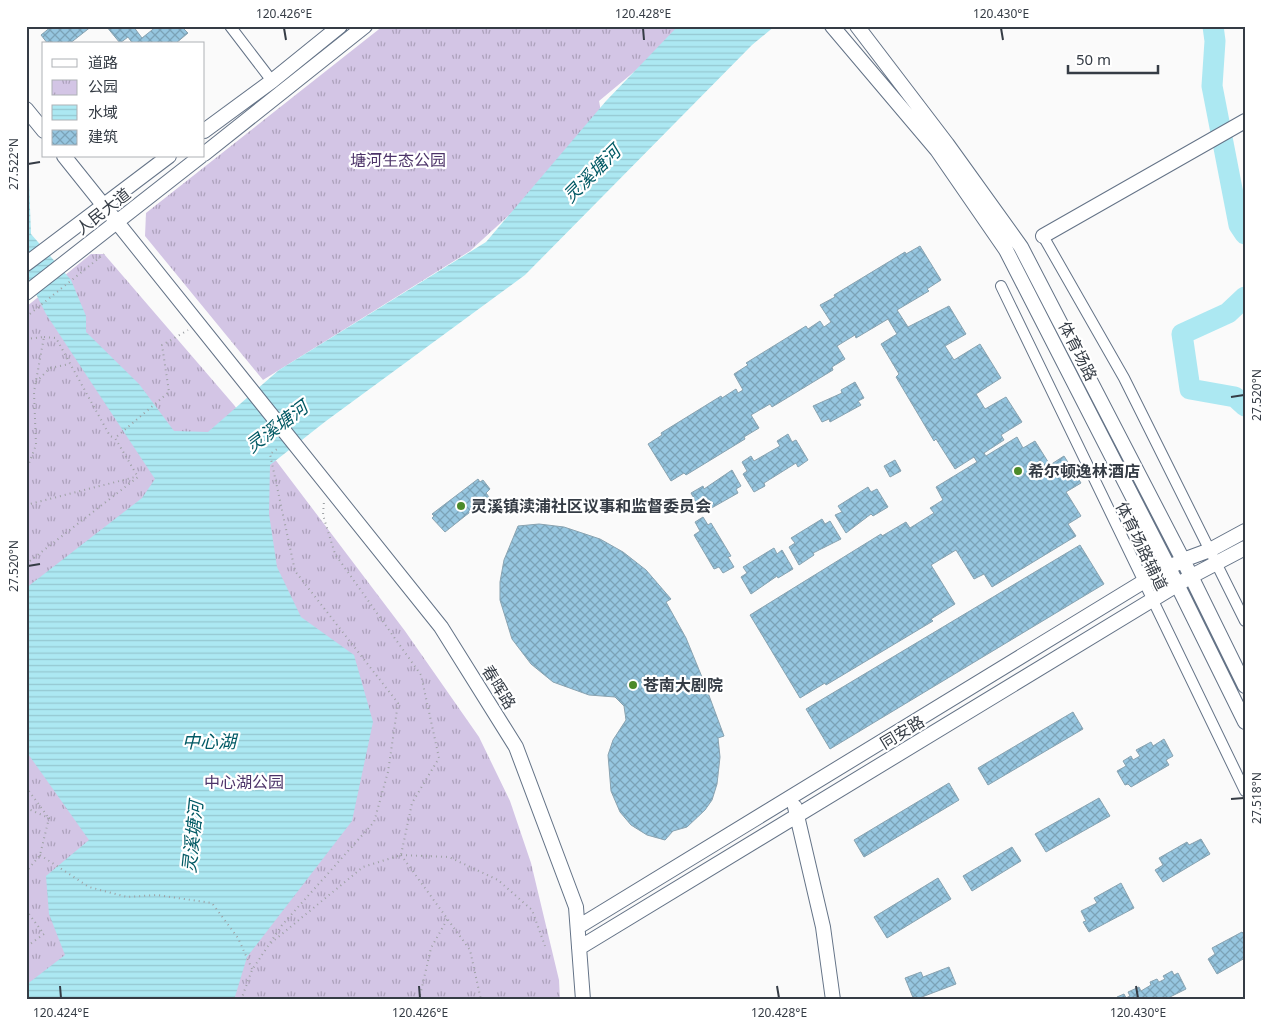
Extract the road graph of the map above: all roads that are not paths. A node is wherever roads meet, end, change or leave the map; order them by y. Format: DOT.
graph roads {
  1 [pos="230,26"];
  2 [pos="340,26"];
  3 [pos="365,26"];
  4 [pos="832,26"];
  5 [pos="857,26"];
  6 [pos="272,81"];
  7 [pos="26,109"];
  8 [pos="1241,124"];
  9 [pos="42,129"];
  10 [pos="205,130"];
  11 [pos="205,153"];
  12 [pos="66,158"];
  13 [pos="167,158"];
  14 [pos="198,158"];
  15 [pos="106,207"];
  16 [pos="117,222"];
  17 [pos="1043,236"];
  18 [pos="26,264"];
  19 [pos="1001,286"];
  20 [pos="26,294"];
  21 [pos="1245,531"];
  22 [pos="1245,548"];
  23 [pos="1210,550"];
  24 [pos="1183,560"];
  25 [pos="1216,564"];
  26 [pos="1170,568"];
  27 [pos="1190,577"];
  28 [pos="1143,582"];
  29 [pos="1177,586"];
  30 [pos="1152,600"];
  31 [pos="1245,621"];
  32 [pos="1245,686"];
  33 [pos="1245,722"];
  34 [pos="1245,791"];
  35 [pos="790,798"];
  36 [pos="798,815"];
  37 [pos="578,927"];
  38 [pos="579,948"];
  39 [pos="583,1000"];
  40 [pos="833,1000"];
  1 -- 6 [label="street"];
  2 -- 6 [label="street"];
  3 -- 11 [label="street, 人民大道"];
  4 -- 26 [label="street, 体育场路"];
  5 -- 24 [label="street, 体育场路"];
  6 -- 10 [label="street"];
  7 -- 9 [label="street"];
  8 -- 17 [label="street"];
  12 -- 15 [label="street"];
  13 -- 15 [label="street, 人民大道"];
  14 -- 16 [label="street, 人民大道"];
  15 -- 16 [label="street, 春晖路"];
  15 -- 18 [label="street, 人民大道"];
  16 -- 20 [label="street, 人民大道"];
  16 -- 37 [label="street, 春晖路"];
  17 -- 23 [label="street"];
  19 -- 28 [label="street, 体育场路辅道"];
  21 -- 23 [label="street, 同安路"];
  22 -- 25 [label="street, 同安路"];
  23 -- 24 [label="street, 同安路"];
  23 -- 25 [label="street"];
  24 -- 26 [label="street, 同安路"];
  24 -- 27 [label="street, 体育场路"];
  25 -- 27 [label="street, 同安路"];
  25 -- 31 [label="street"];
  26 -- 28 [label="street, 同安路"];
  26 -- 29 [label="street, 体育场路"];
  27 -- 29 [label="street, 同安路"];
  27 -- 32 [label="street, 体育场路"];
  28 -- 30 [label="street, 体育场路辅道"];
  28 -- 35 [label="street, 同安路"];
  29 -- 30 [label="street, 同安路"];
  29 -- 33 [label="street, 体育场路"];
  30 -- 34 [label="street, 体育场路辅道"];
  30 -- 36 [label="street, 同安路"];
  35 -- 36 [label="street"];
  35 -- 37 [label="street, 同安路"];
  36 -- 38 [label="street, 同安路"];
  36 -- 40 [label="street"];
  37 -- 38 [label="street, 春晖路"];
  38 -- 39 [label="street, 春晖路"];
}
